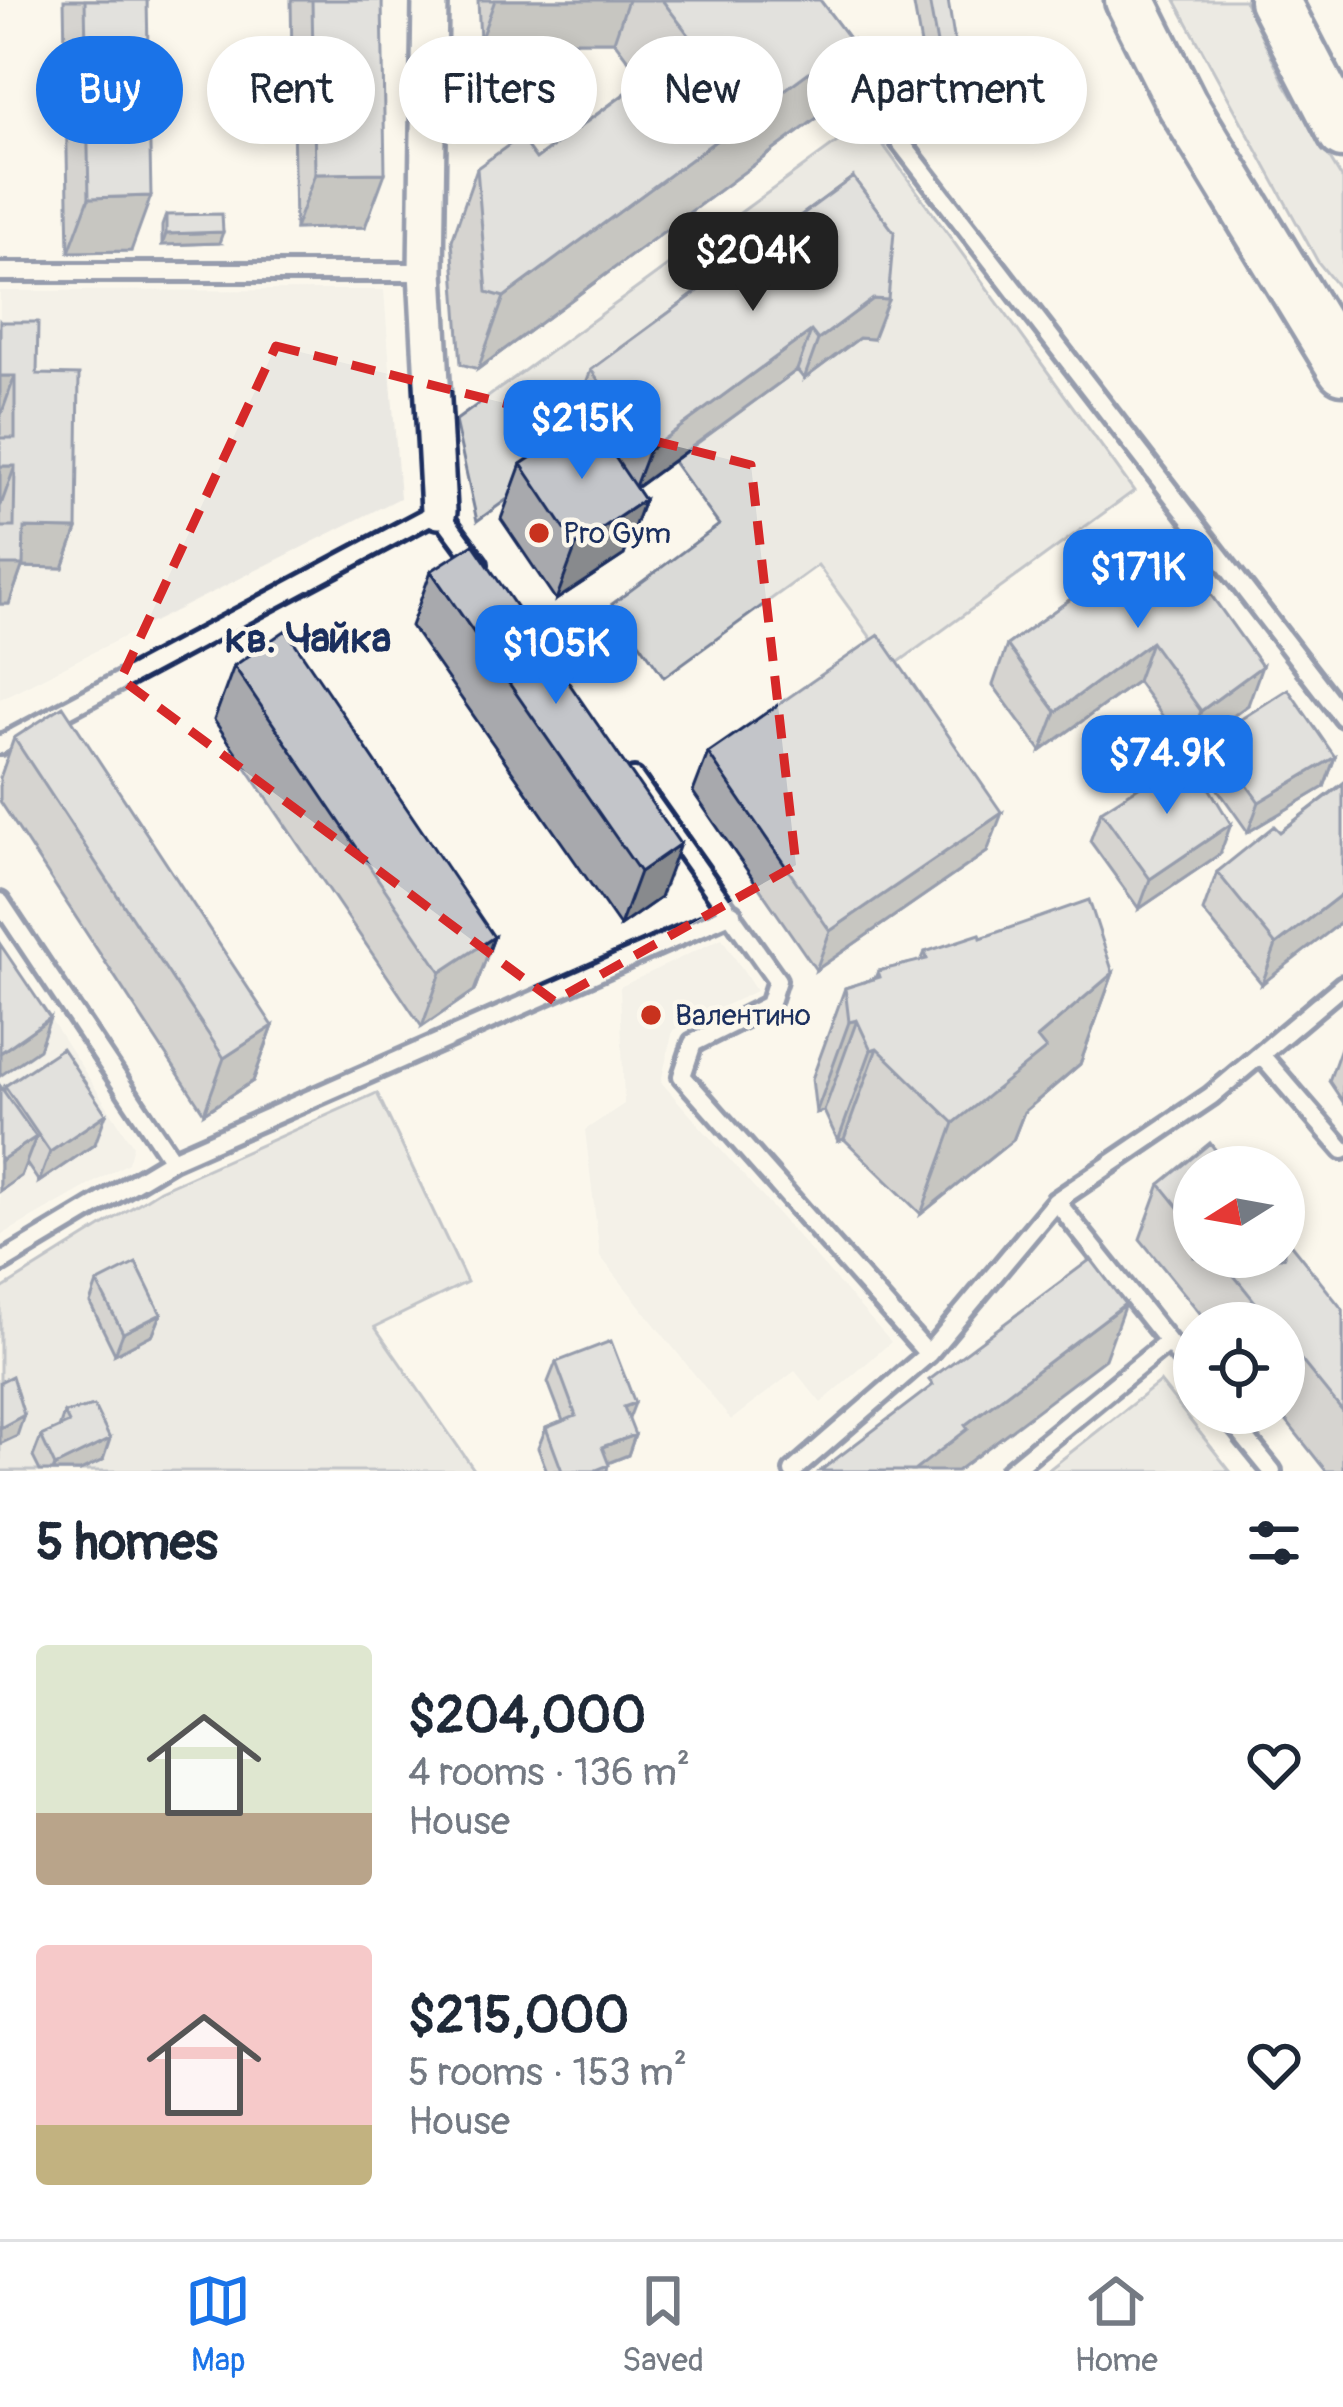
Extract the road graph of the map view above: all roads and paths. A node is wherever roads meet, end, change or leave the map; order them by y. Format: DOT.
graph roads {
  1 [pos="430,0"];
  2 [pos="1130,0"];
  3 [pos="1274,0"];
  4 [pos="813,31"];
  5 [pos="1343,133"];
  6 [pos="1246,207"];
  7 [pos="0,272"];
  8 [pos="426,272"];
  9 [pos="1343,322"];
  10 [pos="1343,369"];
  11 [pos="439,511"];
  12 [pos="495,587"];
  13 [pos="1343,717"];
  14 [pos="0,745"];
  15 [pos="621,760"];
  16 [pos="0,902"];
  17 [pos="732,913"];
  18 [pos="1343,985"];
  19 [pos="1262,1055"];
  20 [pos="1343,1150"];
  21 [pos="172,1160"];
  22 [pos="1056,1202"];
  23 [pos="0,1263"];
  24 [pos="1168,1342"];
  25 [pos="1173,1348"];
  26 [pos="928,1354"];
  27 [pos="1243,1434"];
  28 [pos="793,1471"];
  29 [pos="1010,1471"];
  30 [pos="1272,1471"];
  1 -- 8 [label="street"];
  2 -- 6 [label="main road"];
  3 -- 5 [label="main road"];
  4 -- 13 [label="lane"];
  6 -- 9 [label="main road"];
  6 -- 10 [label="main road"];
  7 -- 8 [label="lane"];
  8 -- 11 [label="street"];
  11 -- 12 [label="lane"];
  11 -- 14 [label="lane"];
  15 -- 17 [label="lane"];
  16 -- 21 [label="lane"];
  17 -- 21 [label="lane"];
  17 -- 26 [label="lane"];
  18 -- 19 [label="lane"];
  19 -- 20 [label="lane"];
  19 -- 22 [label="lane"];
  21 -- 23 [label="lane"];
  22 -- 24 [label="lane"];
  22 -- 26 [label="lane"];
  24 -- 25 [label="lane"];
  24 -- 29 [label="lane"];
  26 -- 28 [label="lane"];
  27 -- 30 [label="lane"];
}
